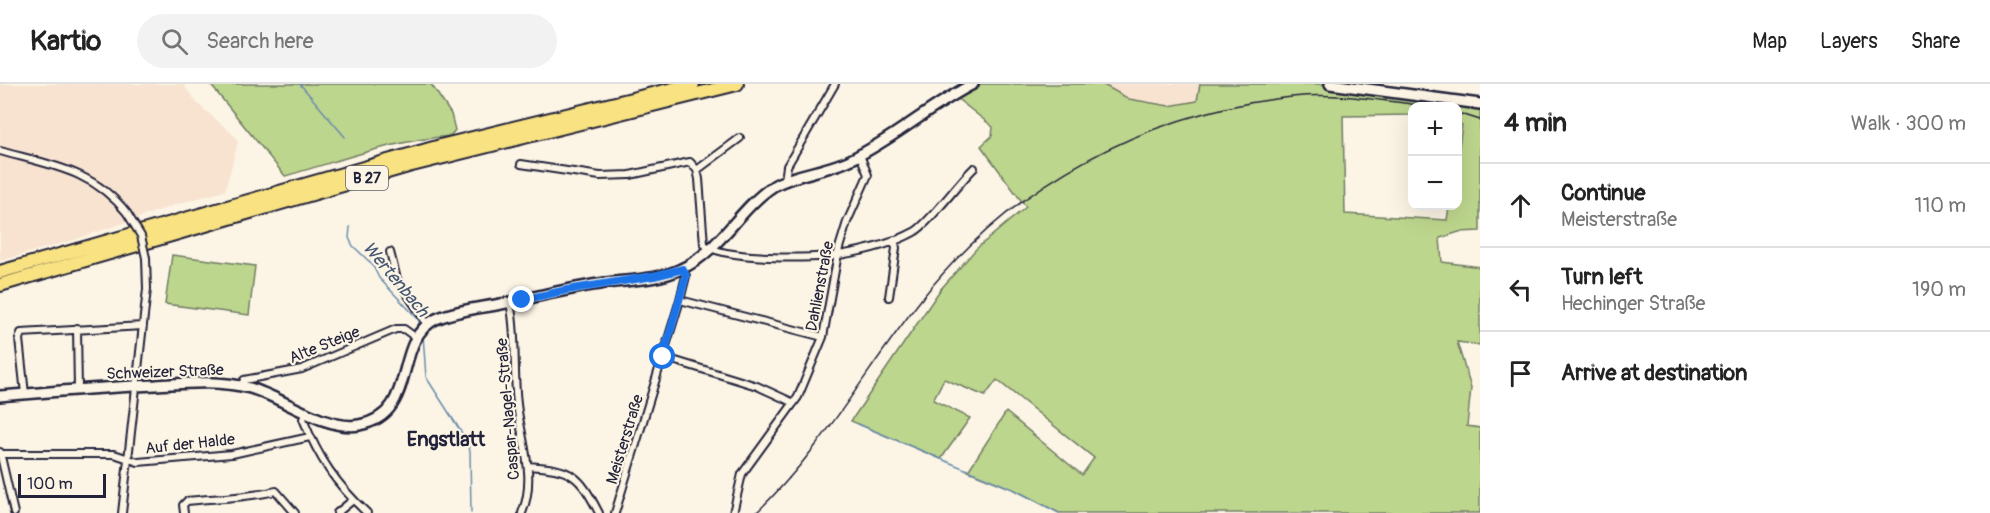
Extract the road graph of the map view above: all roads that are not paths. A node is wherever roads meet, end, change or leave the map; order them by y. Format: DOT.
graph roads {
  1 [pos="693,84"];
  2 [pos="737,84"];
  3 [pos="835,84"];
  4 [pos="973,84"];
  5 [pos="1330,84"];
  6 [pos="1480,104"];
  7 [pos="740,138"];
  8 [pos="0,151"];
  9 [pos="860,155"];
  10 [pos="521,164"];
  11 [pos="974,168"];
  12 [pos="697,170"];
  13 [pos="785,181"];
  14 [pos="894,240"];
  15 [pos="708,249"];
  16 [pos="390,252"];
  17 [pos="838,255"];
  18 [pos="683,269"];
  19 [pos="0,272"];
  20 [pos="0,285"];
  21 [pos="889,297"];
  22 [pos="680,300"];
  23 [pos="510,302"];
  24 [pos="428,325"];
  25 [pos="143,326"];
  26 [pos="77,328"];
  27 [pos="417,335"];
  28 [pos="823,337"];
  29 [pos="663,357"];
  30 [pos="136,386"];
  31 [pos="241,386"];
  32 [pos="78,390"];
  33 [pos="24,394"];
  34 [pos="0,396"];
  35 [pos="794,403"];
  36 [pos="306,411"];
  37 [pos="310,437"];
  38 [pos="0,453"];
  39 [pos="129,459"];
  40 [pos="528,466"];
  41 [pos="353,500"];
  42 [pos="14,513"];
  43 [pos="122,513"];
  44 [pos="184,513"];
  45 [pos="294,513"];
  46 [pos="337,513"];
  47 [pos="367,513"];
  48 [pos="522,513"];
  49 [pos="599,513"];
  50 [pos="615,513"];
  51 [pos="733,513"];
  1 -- 19 [label="highway, B 27"];
  2 -- 20 [label="highway, B 27"];
  3 -- 13 [label="street"];
  4 -- 9 [label="street"];
  5 -- 6 [label="street"];
  7 -- 12 [label="street"];
  8 -- 25 [label="street, bridge"];
  9 -- 13 [label="street"];
  9 -- 17 [label="street, Dahlienstraße"];
  10 -- 12 [label="street"];
  11 -- 14 [label="street"];
  12 -- 15 [label="street"];
  13 -- 15 [label="street"];
  14 -- 17 [label="street"];
  14 -- 21 [label="street"];
  15 -- 17 [label="street"];
  15 -- 18 [label="street"];
  16 -- 24 [label="street"];
  17 -- 28 [label="street, Dahlienstraße"];
  18 -- 22 [label="street, Meisterstraße"];
  18 -- 23 [label="street"];
  22 -- 28 [label="street"];
  22 -- 29 [label="street, Meisterstraße"];
  23 -- 24 [label="street"];
  23 -- 40 [label="street, Caspar-Nagel-Straße"];
  24 -- 27 [label="street"];
  25 -- 26 [label="street"];
  25 -- 30 [label="street"];
  26 -- 32 [label="street"];
  26 -- 33 [label="street"];
  27 -- 31 [label="street, Alte Steige"];
  27 -- 36 [label="street, Schweizer Straße"];
  28 -- 35 [label="street, Dahlienstraße"];
  29 -- 35 [label="street"];
  29 -- 50 [label="street, Meisterstraße"];
  30 -- 31 [label="street, Schweizer Straße"];
  30 -- 32 [label="street, Schweizer Straße"];
  30 -- 39 [label="street"];
  31 -- 36 [label="street, Schweizer Straße"];
  32 -- 33 [label="street, Schweizer Straße"];
  33 -- 34 [label="street, Schweizer Straße"];
  35 -- 51 [label="street, Dahlienstraße"];
  36 -- 37 [label="street"];
  37 -- 39 [label="street, Auf der Halde"];
  37 -- 41 [label="street"];
  38 -- 39 [label="street, Auf der Halde"];
  38 -- 42 [label="street"];
  39 -- 43 [label="street"];
  40 -- 48 [label="street, Caspar-Nagel-Straße"];
  40 -- 49 [label="street"];
  41 -- 46 [label="street"];
  41 -- 47 [label="street"];
  44 -- 45 [label="street"];
}
